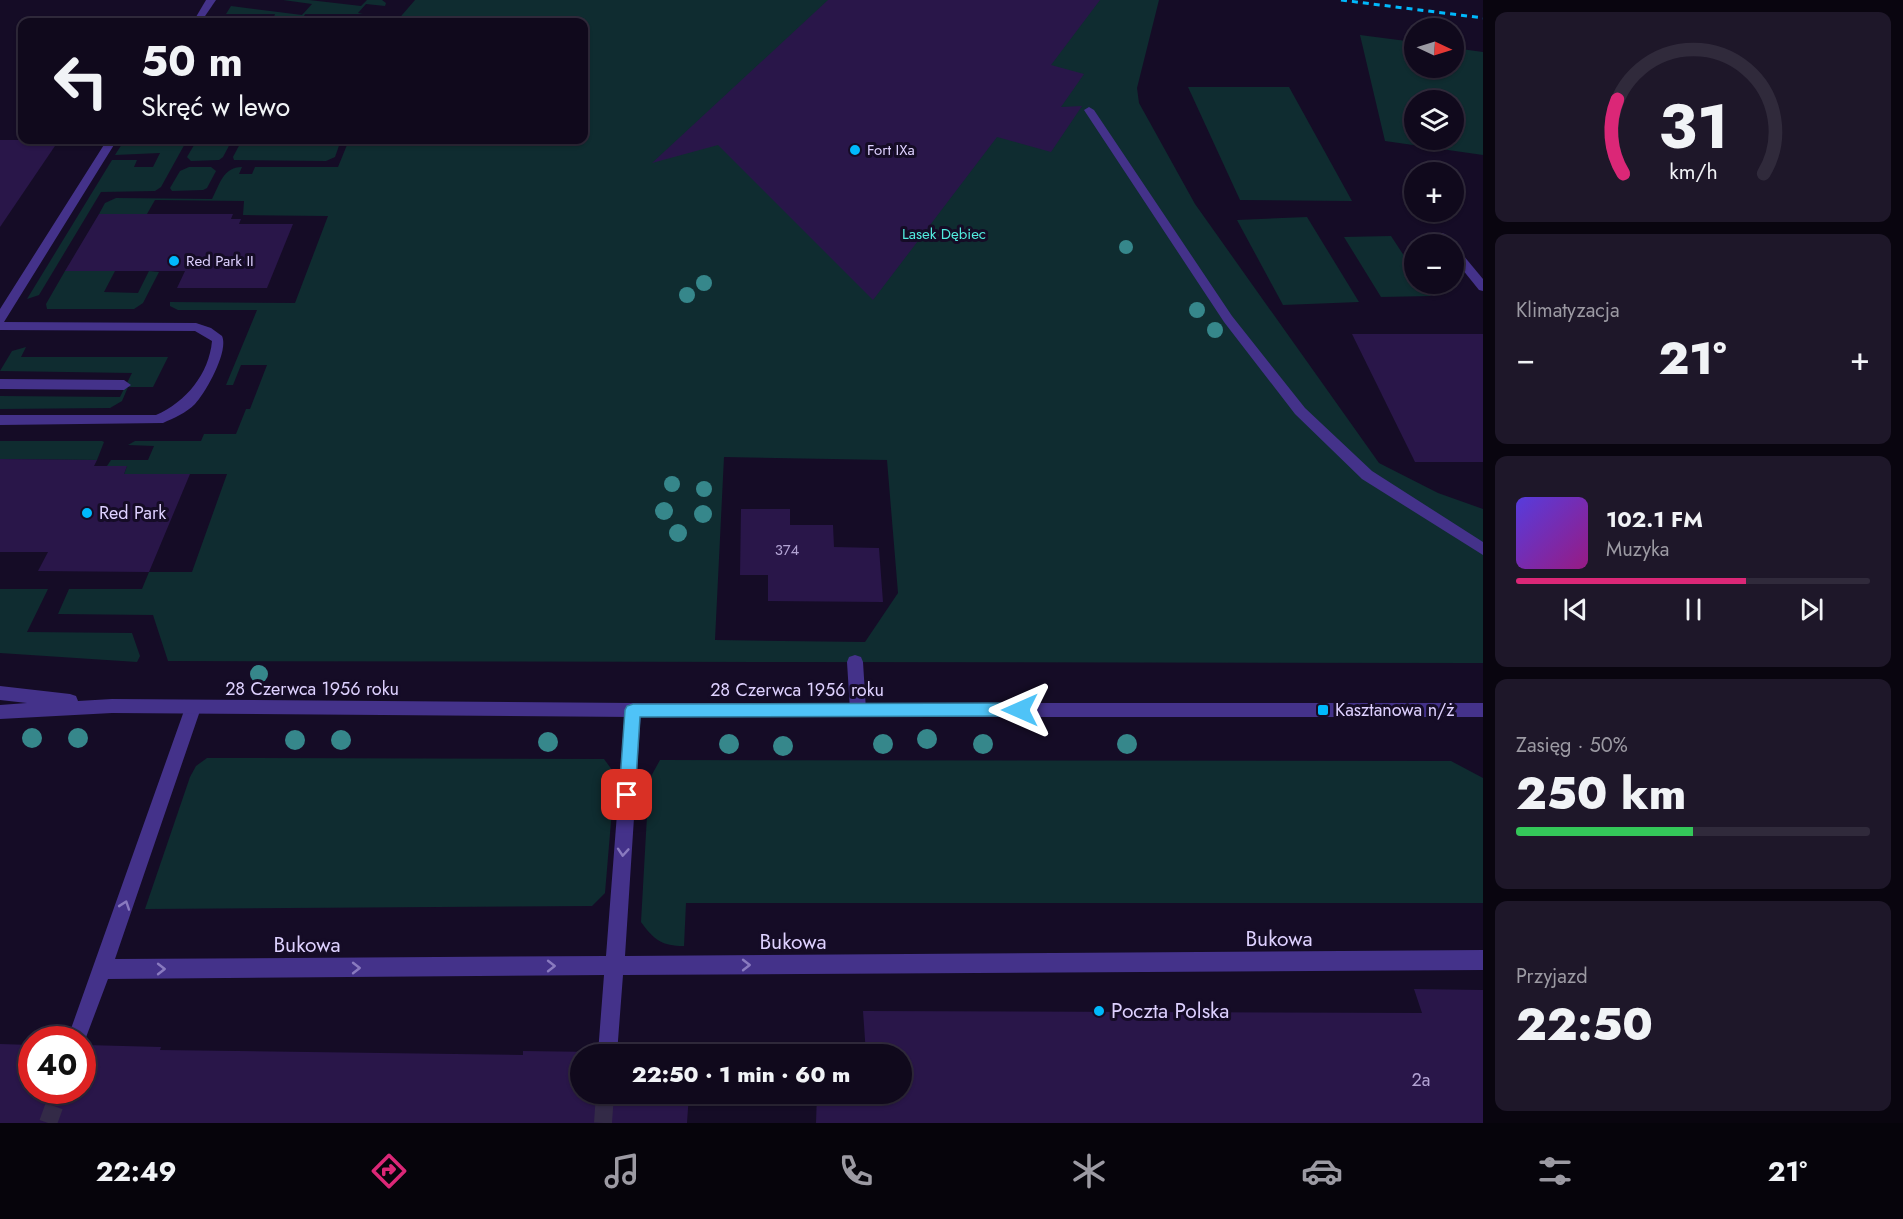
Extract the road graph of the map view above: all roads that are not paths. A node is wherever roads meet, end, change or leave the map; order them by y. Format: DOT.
graph roads {
  1 [pos="211,0"];
  2 [pos="200,18"];
  3 [pos="1089,110"];
  4 [pos="110,144"];
  5 [pos="1464,264"];
  6 [pos="1483,287"];
  7 [pos="0,320"];
  8 [pos="0,326"];
  9 [pos="0,384"];
  10 [pos="124,385"];
  11 [pos="0,420"];
  12 [pos="1483,549"];
  13 [pos="855,662"];
  14 [pos="0,693"];
  15 [pos="112,706"];
  16 [pos="193,708"];
  17 [pos="633,710"];
  18 [pos="858,710"];
  19 [pos="1483,710"];
  20 [pos="0,712"];
  21 [pos="1483,960"];
  22 [pos="615,966"];
  23 [pos="103,969"];
  24 [pos="82,1026"];
  25 [pos="609,1044"];
  1 -- 2 [label="street"];
  3 -- 12 [label="street"];
  4 -- 7 [label="street"];
  5 -- 6 [label="street"];
  8 -- 11 [label="street"];
  9 -- 10 [label="street"];
  13 -- 18 [label="street"];
  14 -- 15 [label="street, 28 Czerwca 1956 roku"];
  15 -- 16 [label="street, 28 Czerwca 1956 roku"];
  15 -- 20 [label="street, 28 Czerwca 1956 roku"];
  16 -- 17 [label="street, 28 Czerwca 1956 roku"];
  23 -- 16 [label="street, one-way"];
  17 -- 18 [label="street, 28 Czerwca 1956 roku"];
  17 -- 22 [label="street, one-way"];
  18 -- 19 [label="street, 28 Czerwca 1956 roku"];
  22 -- 21 [label="street, Bukowa, one-way"];
  23 -- 22 [label="street, Bukowa, one-way"];
  22 -- 25 [label="street"];
  23 -- 24 [label="street"];
}
